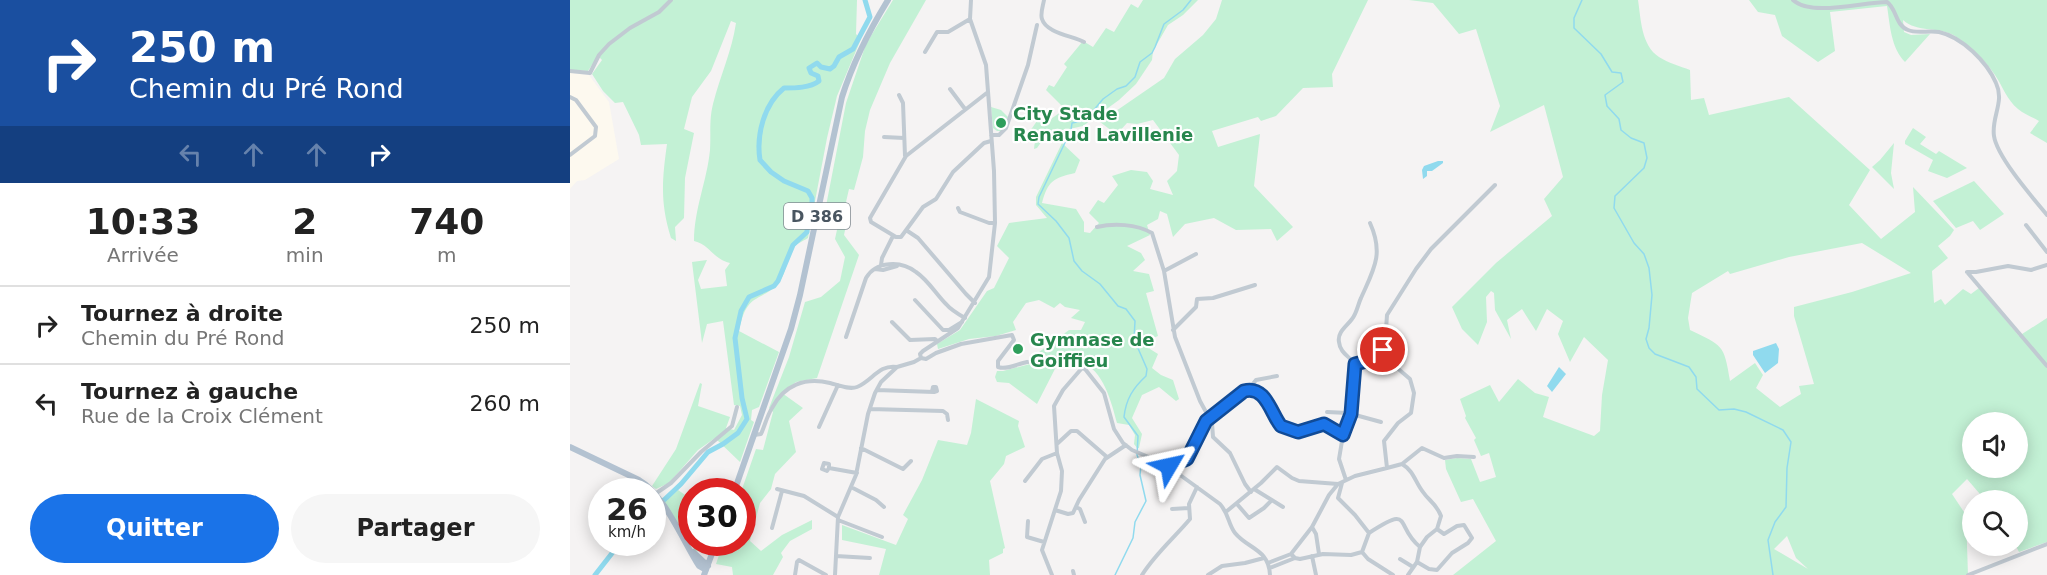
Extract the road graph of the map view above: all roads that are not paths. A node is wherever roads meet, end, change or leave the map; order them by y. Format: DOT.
graph roads {
  1 [pos="671,0"];
  2 [pos="888,0"];
  3 [pos="971,0"];
  4 [pos="1044,0"];
  5 [pos="1793,0"];
  6 [pos="968,17"];
  7 [pos="1038,25"];
  8 [pos="1084,42"];
  9 [pos="926,52"];
  10 [pos="570,71"];
  11 [pos="950,89"];
  12 [pos="988,92"];
  13 [pos="899,95"];
  14 [pos="570,97"];
  15 [pos="980,98"];
  16 [pos="989,100"];
  17 [pos="965,109"];
  18 [pos="991,135"];
  19 [pos="884,137"];
  20 [pos="904,140"];
  21 [pos="991,141"];
  22 [pos="914,148"];
  23 [pos="570,155"];
  24 [pos="905,157"];
  25 [pos="1495,185"];
  26 [pos="958,208"];
  27 [pos="2047,215"];
  28 [pos="995,223"];
  29 [pos="1370,223"];
  30 [pos="2026,225"];
  31 [pos="1097,227"];
  32 [pos="906,230"];
  33 [pos="893,236"];
  34 [pos="2047,252"];
  35 [pos="1196,254"];
  36 [pos="881,265"];
  37 [pos="2047,265"];
  38 [pos="897,266"];
  39 [pos="875,269"];
  40 [pos="1164,271"];
  41 [pos="1976,272"];
  42 [pos="1975,280"];
  43 [pos="1255,285"];
  44 [pos="915,300"];
  45 [pos="975,303"];
  46 [pos="964,320"];
  47 [pos="892,322"];
  48 [pos="1173,330"];
  49 [pos="846,337"];
  50 [pos="937,341"];
  51 [pos="921,358"];
  52 [pos="1378,358"];
  53 [pos="1355,364"];
  54 [pos="2047,366"];
  55 [pos="897,367"];
  56 [pos="1082,368"];
  57 [pos="1277,375"];
  58 [pos="838,386"];
  59 [pos="1249,389"];
  60 [pos="877,390"];
  61 [pos="932,392"];
  62 [pos="737,407"];
  63 [pos="870,409"];
  64 [pos="1326,412"];
  65 [pos="1351,414"];
  66 [pos="1209,417"];
  67 [pos="948,420"];
  68 [pos="1381,422"];
  69 [pos="819,427"];
  70 [pos="754,435"];
  71 [pos="1343,435"];
  72 [pos="1057,444"];
  73 [pos="1125,445"];
  74 [pos="570,447"];
  75 [pos="861,448"];
  76 [pos="1057,453"];
  77 [pos="1107,457"];
  78 [pos="1474,457"];
  79 [pos="911,460"];
  80 [pos="1402,464"];
  81 [pos="1169,466"];
  82 [pos="829,468"];
  83 [pos="1387,468"];
  84 [pos="857,473"];
  85 [pos="635,478"];
  86 [pos="739,478"];
  87 [pos="1025,481"];
  88 [pos="1342,482"];
  89 [pos="666,487"];
  90 [pos="851,487"];
  91 [pos="1197,487"];
  92 [pos="1253,491"];
  93 [pos="1272,500"];
  94 [pos="1237,504"];
  95 [pos="884,507"];
  96 [pos="1076,507"];
  97 [pos="1283,507"];
  98 [pos="1189,508"];
  99 [pos="1172,509"];
  100 [pos="666,510"];
  101 [pos="1055,510"];
  102 [pos="1227,511"];
  103 [pos="838,519"];
  104 [pos="1028,521"];
  105 [pos="1360,521"];
  106 [pos="1085,522"];
  107 [pos="1353,524"];
  108 [pos="1312,527"];
  109 [pos="772,528"];
  110 [pos="678,529"];
  111 [pos="1437,529"];
  112 [pos="1369,533"];
  113 [pos="882,537"];
  114 [pos="1044,542"];
  115 [pos="2047,544"];
  116 [pos="1420,547"];
  117 [pos="1362,552"];
  118 [pos="1318,554"];
  119 [pos="1295,555"];
  120 [pos="696,556"];
  121 [pos="836,556"];
  122 [pos="1312,556"];
  123 [pos="870,558"];
  124 [pos="1264,558"];
  125 [pos="1400,559"];
  126 [pos="1415,564"];
  127 [pos="1269,566"];
  128 [pos="706,570"];
  129 [pos="795,575"];
  130 [pos="826,575"];
  131 [pos="835,575"];
  132 [pos="1052,575"];
  133 [pos="1142,575"];
  134 [pos="1208,575"];
  135 [pos="1270,575"];
  136 [pos="1316,575"];
  137 [pos="1393,575"];
  138 [pos="1408,575"];
  139 [pos="1968,575"];
  1 -- 10 [label="street"];
  2 -- 70 [label="main road, D 386"];
  3 -- 6 [label="street"];
  4 -- 8 [label="street"];
  5 -- 27 [label="street"];
  6 -- 9 [label="street"];
  6 -- 12 [label="street"];
  7 -- 18 [label="street"];
  11 -- 17 [label="street"];
  12 -- 15 [label="street"];
  12 -- 16 [label="street"];
  13 -- 20 [label="street"];
  14 -- 23 [label="street"];
  15 -- 16 [label="street"];
  15 -- 17 [label="street"];
  16 -- 18 [label="street"];
  17 -- 22 [label="street"];
  18 -- 21 [label="street"];
  19 -- 20 [label="street"];
  20 -- 22 [label="street"];
  20 -- 24 [label="street"];
  21 -- 28 [label="street"];
  21 -- 32 [label="street"];
  22 -- 24 [label="street"];
  24 -- 33 [label="street"];
  25 -- 52 [label="street"];
  26 -- 28 [label="street"];
  28 -- 45 [label="street"];
  29 -- 53 [label="street"];
  30 -- 34 [label="street"];
  31 -- 40 [label="street"];
  32 -- 33 [label="street"];
  32 -- 45 [label="street"];
  33 -- 36 [label="street"];
  35 -- 40 [label="street"];
  36 -- 38 [label="street"];
  36 -- 39 [label="street"];
  37 -- 41 [label="street"];
  38 -- 39 [label="street"];
  38 -- 46 [label="street"];
  39 -- 49 [label="street"];
  40 -- 48 [label="street"];
  41 -- 42 [label="street"];
  41 -- 42 [label="street"];
  42 -- 54 [label="street"];
  43 -- 48 [label="street"];
  44 -- 46 [label="street"];
  45 -- 46 [label="street"];
  46 -- 50 [label="street"];
  47 -- 50 [label="street"];
  48 -- 66 [label="street"];
  50 -- 51 [label="street"];
  51 -- 55 [label="street"];
  51 -- 56 [label="street"];
  52 -- 53 [label="street"];
  52 -- 83 [label="street"];
  53 -- 65 [label="street"];
  55 -- 58 [label="street"];
  55 -- 60 [label="street"];
  56 -- 72 [label="street"];
  56 -- 73 [label="street"];
  57 -- 59 [label="street"];
  58 -- 69 [label="street"];
  58 -- 70 [label="street"];
  59 -- 66 [label="street"];
  59 -- 71 [label="street"];
  60 -- 61 [label="street"];
  60 -- 63 [label="street"];
  62 -- 89 [label="street"];
  63 -- 67 [label="street"];
  63 -- 75 [label="street"];
  64 -- 65 [label="street"];
  65 -- 68 [label="street"];
  65 -- 71 [label="street"];
  66 -- 81 [label="street"];
  66 -- 92 [label="street"];
  70 -- 86 [label="main road, D 386"];
  71 -- 88 [label="street"];
  72 -- 76 [label="street"];
  72 -- 77 [label="street"];
  73 -- 77 [label="street"];
  73 -- 81 [label="street"];
  74 -- 85 [label="main road"];
  75 -- 79 [label="street"];
  75 -- 84 [label="street"];
  76 -- 87 [label="street"];
  76 -- 101 [label="street"];
  77 -- 96 [label="street"];
  78 -- 80 [label="street"];
  80 -- 83 [label="street"];
  80 -- 111 [label="street"];
  81 -- 91 [label="street"];
  82 -- 84 [label="street"];
  83 -- 88 [label="street"];
  84 -- 90 [label="street"];
  88 -- 92 [label="street"];
  88 -- 105 [label="street"];
  88 -- 108 [label="street"];
  90 -- 95 [label="street"];
  90 -- 103 [label="street"];
  91 -- 98 [label="street"];
  91 -- 102 [label="street"];
  92 -- 93 [label="street"];
  92 -- 94 [label="street"];
  93 -- 94 [label="street"];
  93 -- 97 [label="street"];
  94 -- 102 [label="street"];
  96 -- 101 [label="street"];
  96 -- 106 [label="street"];
  98 -- 99 [label="street"];
  98 -- 133 [label="street"];
  100 -- 110 [label="main road"];
  101 -- 114 [label="street"];
  102 -- 124 [label="street"];
  103 -- 109 [label="street"];
  103 -- 113 [label="street"];
  103 -- 121 [label="street"];
  104 -- 114 [label="street"];
  105 -- 107 [label="street"];
  105 -- 112 [label="street"];
  108 -- 118 [label="street"];
  108 -- 119 [label="street"];
  111 -- 116 [label="street"];
  111 -- 126 [label="street"];
  112 -- 116 [label="street"];
  112 -- 117 [label="street"];
  114 -- 132 [label="street"];
  115 -- 139 [label="street"];
  116 -- 126 [label="street"];
  117 -- 118 [label="street"];
  117 -- 137 [label="street"];
  118 -- 122 [label="street"];
  119 -- 122 [label="street"];
  119 -- 127 [label="street"];
  120 -- 128 [label="main road"];
  121 -- 123 [label="street"];
  121 -- 131 [label="street"];
  122 -- 136 [label="street"];
  124 -- 127 [label="street"];
  124 -- 134 [label="street"];
  125 -- 126 [label="street"];
  126 -- 138 [label="street"];
  127 -- 135 [label="street"];
  129 -- 130 [label="street"];
}
